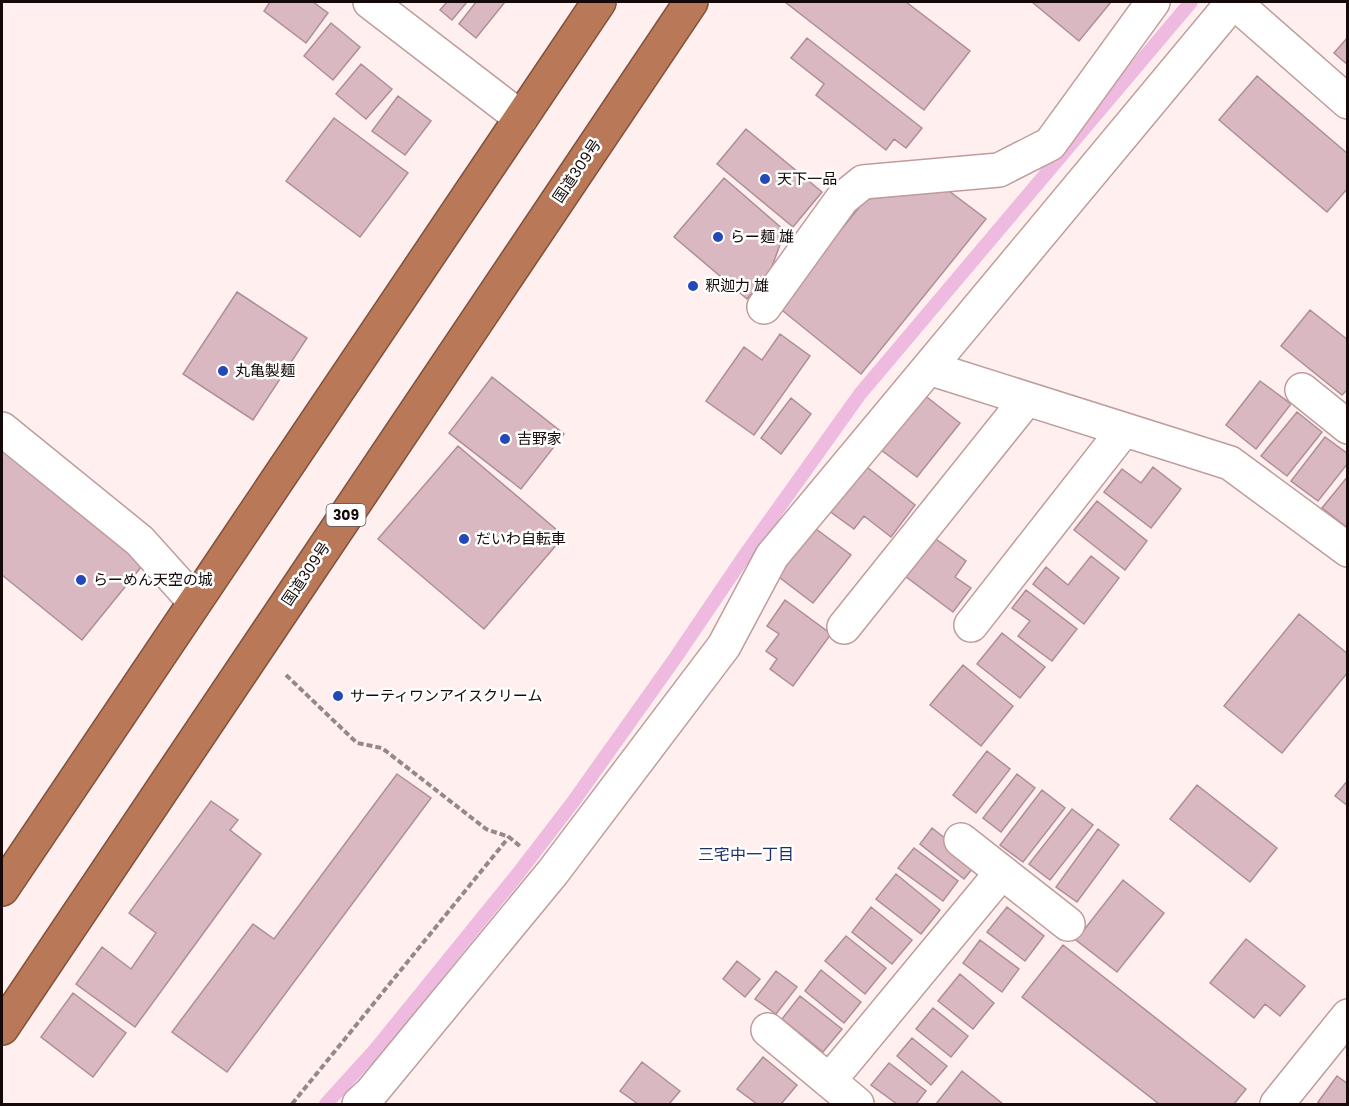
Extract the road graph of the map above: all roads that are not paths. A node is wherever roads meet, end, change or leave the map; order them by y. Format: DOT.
graph roads {
  1 [pos="370,2"];
  2 [pos="599,2"];
  3 [pos="691,2"];
  4 [pos="1153,2"];
  5 [pos="1233,2"];
  6 [pos="1347,102"];
  7 [pos="521,118"];
  8 [pos="764,307"];
  9 [pos="929,369"];
  10 [pos="1302,390"];
  11 [pos="1026,400"];
  12 [pos="1347,427"];
  13 [pos="2,429"];
  14 [pos="1123,431"];
  15 [pos="1347,550"];
  16 [pos="194,602"];
  17 [pos="971,625"];
  18 [pos="844,627"];
  19 [pos="960,840"];
  20 [pos="1002,872"];
  21 [pos="2,889"];
  22 [pos="1068,924"];
  23 [pos="1347,1016"];
  24 [pos="2,1028"];
  25 [pos="768,1030"];
  26 [pos="829,1081"];
  27 [pos="358,1104"];
  28 [pos="857,1104"];
  29 [pos="1277,1104"];
  1 -- 7 [label="street"];
  2 -- 7 [label="highway"];
  3 -- 24 [label="highway, 国道309号 / 309"];
  4 -- 8 [label="street"];
  5 -- 6 [label="street"];
  5 -- 9 [label="street"];
  7 -- 16 [label="highway"];
  9 -- 11 [label="street"];
  9 -- 27 [label="street"];
  10 -- 12 [label="street"];
  11 -- 14 [label="street"];
  11 -- 18 [label="street"];
  13 -- 16 [label="street"];
  14 -- 15 [label="street"];
  14 -- 17 [label="street"];
  16 -- 21 [label="highway"];
  19 -- 20 [label="street"];
  20 -- 22 [label="street"];
  20 -- 26 [label="street"];
  23 -- 29 [label="street"];
  25 -- 26 [label="street"];
  26 -- 28 [label="street"];
}
